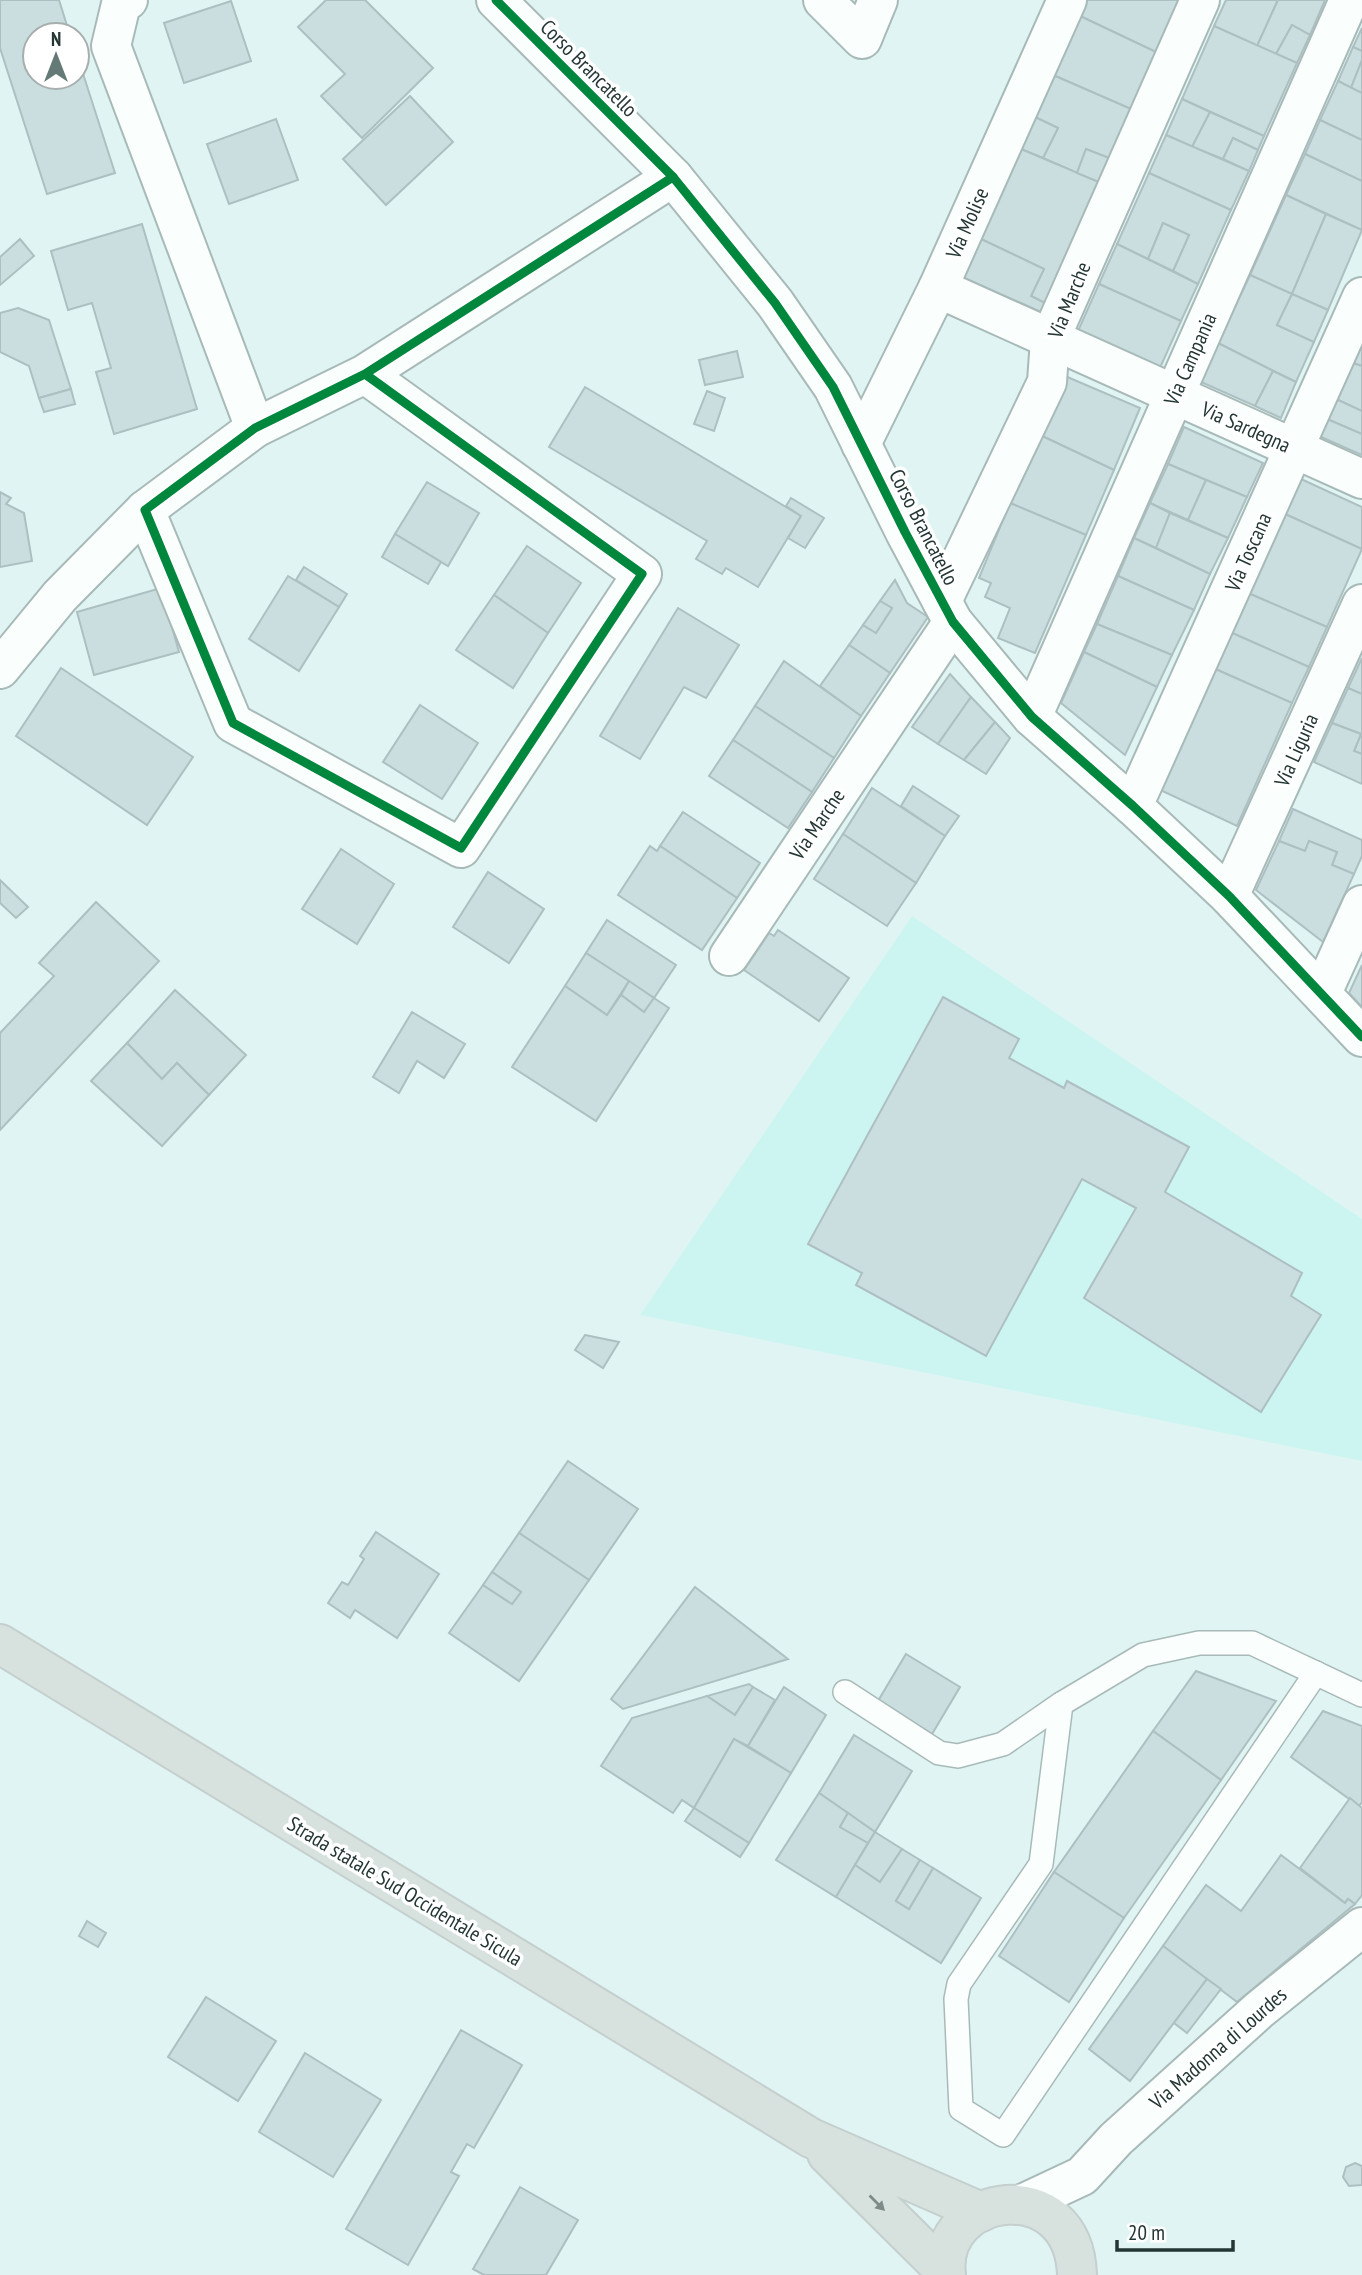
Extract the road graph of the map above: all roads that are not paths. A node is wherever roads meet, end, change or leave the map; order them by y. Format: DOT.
graph roads {
  1 [pos="128,0"];
  2 [pos="496,0"];
  3 [pos="822,0"];
  4 [pos="878,0"];
  5 [pos="1067,0"];
  6 [pos="1200,0"];
  7 [pos="1349,0"];
  8 [pos="673,177"];
  9 [pos="938,288"];
  10 [pos="1362,298"];
  11 [pos="1050,339"];
  12 [pos="365,374"];
  13 [pos="1174,395"];
  14 [pos="255,428"];
  15 [pos="862,444"];
  16 [pos="1295,449"];
  17 [pos="1362,480"];
  18 [pos="145,510"];
  19 [pos="1362,604"];
  20 [pos="947,611"];
  21 [pos="0,669"];
  22 [pos="1032,717"];
  23 [pos="1133,806"];
  24 [pos="1229,896"];
  25 [pos="1362,905"];
  26 [pos="729,956"];
  27 [pos="1322,993"];
  28 [pos="1362,1037"];
  29 [pos="0,1644"];
  30 [pos="1316,1673"];
  31 [pos="845,1692"];
  32 [pos="1362,1695"];
  33 [pos="1060,1704"];
  34 [pos="1362,1927"];
  35 [pos="811,2138"];
  36 [pos="1082,2176"];
  37 [pos="1020,2205"];
  38 [pos="981,2212"];
  39 [pos="1080,2262"];
  40 [pos="946,2273"];
  1 -- 14 [label="street"];
  2 -- 8 [label="street, Corso Brancatello"];
  3 -- 4 [label="street"];
  5 -- 9 [label="street, Via Molise"];
  6 -- 11 [label="street, Via Marche"];
  7 -- 13 [label="street, Via Campania"];
  8 -- 12 [label="street"];
  8 -- 15 [label="street, Corso Brancatello"];
  9 -- 11 [label="street, Via Sardegna"];
  9 -- 15 [label="street, Via Molise"];
  10 -- 16 [label="street, Via Toscana"];
  11 -- 13 [label="street, Via Sardegna"];
  11 -- 20 [label="street, Via Marche"];
  12 -- 14 [label="street"];
  12 -- 18 [label="street"];
  13 -- 16 [label="street, Via Sardegna"];
  13 -- 22 [label="street, Via Campania"];
  14 -- 18 [label="street"];
  15 -- 20 [label="street, Corso Brancatello"];
  16 -- 17 [label="street, Via Sardegna"];
  16 -- 23 [label="street, Via Toscana"];
  18 -- 21 [label="street"];
  19 -- 24 [label="street, Via Liguria"];
  20 -- 22 [label="street, Corso Brancatello"];
  20 -- 26 [label="street, Via Marche"];
  22 -- 23 [label="street, Corso Brancatello"];
  23 -- 24 [label="street, Corso Brancatello"];
  24 -- 27 [label="street, Corso Brancatello"];
  25 -- 27 [label="street"];
  27 -- 28 [label="street, Corso Brancatello"];
  29 -- 35 [label="main road, Strada statale Sud Occidentale Sicula"];
  30 -- 32 [label="lane"];
  30 -- 33 [label="lane"];
  30 -- 33 [label="lane"];
  31 -- 33 [label="lane"];
  34 -- 36 [label="street, Via Madonna di Lourdes"];
  35 -- 38 [label="main road, Strada statale Sud Occidentale Sicula"];
  35 -- 40 [label="main road, Strada statale Sud Occidentale Sicula, one-way"];
  36 -- 37 [label="street, Via Madonna di Lourdes"];
  36 -- 39 [label="street, Via Madonna di Lourdes"];
  37 -- 38 [label="main road"];
  37 -- 39 [label="main road"];
  38 -- 40 [label="main road, Strada statale Sud Occidentale Sicula"];
}
